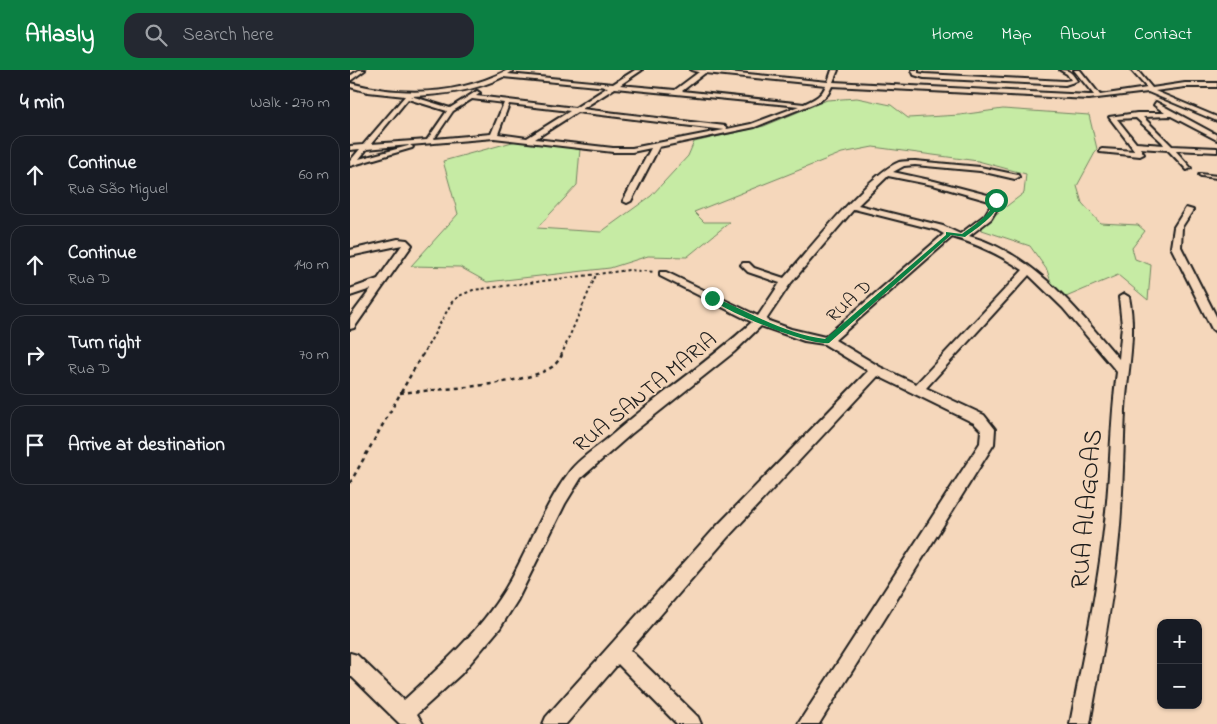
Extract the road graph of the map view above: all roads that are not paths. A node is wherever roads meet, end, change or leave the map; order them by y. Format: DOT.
graph roads {
  1 [pos="362,70"];
  2 [pos="511,70"];
  3 [pos="639,70"];
  4 [pos="694,70"];
  5 [pos="705,70"];
  6 [pos="770,70"];
  7 [pos="835,70"];
  8 [pos="915,70"];
  9 [pos="1063,70"];
  10 [pos="1077,70"];
  11 [pos="1134,70"];
  12 [pos="503,75"];
  13 [pos="765,77"];
  14 [pos="350,79"];
  15 [pos="497,79"];
  16 [pos="1000,80"];
  17 [pos="831,84"];
  18 [pos="350,85"];
  19 [pos="1217,85"];
  20 [pos="615,86"];
  21 [pos="1150,90"];
  22 [pos="675,93"];
  23 [pos="1007,93"];
  24 [pos="408,95"];
  25 [pos="1098,96"];
  26 [pos="470,97"];
  27 [pos="1178,101"];
  28 [pos="507,102"];
  29 [pos="804,104"];
  30 [pos="451,110"];
  31 [pos="576,110"];
  32 [pos="1173,114"];
  33 [pos="1137,115"];
  34 [pos="1217,119"];
  35 [pos="738,130"];
  36 [pos="494,136"];
  37 [pos="1217,138"];
  38 [pos="530,139"];
  39 [pos="428,140"];
  40 [pos="1134,144"];
  41 [pos="364,146"];
  42 [pos="656,146"];
  43 [pos="350,148"];
  44 [pos="1171,149"];
  45 [pos="1217,150"];
  46 [pos="1102,151"];
  47 [pos="351,164"];
  48 [pos="1187,168"];
  49 [pos="886,173"];
  50 [pos="1201,175"];
  51 [pos="1015,177"];
  52 [pos="1217,177"];
  53 [pos="627,200"];
  54 [pos="852,206"];
  55 [pos="1189,210"];
  56 [pos="948,233"];
  57 [pos="963,236"];
  58 [pos="350,253"];
  59 [pos="746,265"];
  60 [pos="1029,269"];
  61 [pos="663,274"];
  62 [pos="382,282"];
  63 [pos="786,282"];
  64 [pos="350,292"];
  65 [pos="1124,297"];
  66 [pos="760,321"];
  67 [pos="350,325"];
  68 [pos="1217,329"];
  69 [pos="827,341"];
  70 [pos="876,370"];
  71 [pos="1123,371"];
  72 [pos="917,390"];
  73 [pos="618,650"];
  74 [pos="351,665"];
  75 [pos="409,718"];
  76 [pos="553,724"];
  77 [pos="692,724"];
  78 [pos="808,724"];
  79 [pos="1080,724"];
  1 -- 14 [label="street"];
  2 -- 12 [label="street"];
  3 -- 20 [label="street"];
  4 -- 5 [label="street"];
  5 -- 13 [label="street"];
  5 -- 22 [label="street"];
  6 -- 13 [label="street"];
  7 -- 17 [label="street"];
  8 -- 16 [label="street"];
  9 -- 16 [label="street"];
  10 -- 25 [label="street"];
  11 -- 21 [label="street"];
  12 -- 15 [label="street"];
  12 -- 20 [label="street"];
  13 -- 17 [label="street"];
  15 -- 24 [label="street"];
  15 -- 26 [label="street"];
  16 -- 23 [label="street"];
  17 -- 23 [label="street"];
  17 -- 29 [label="street"];
  18 -- 24 [label="street"];
  19 -- 21 [label="street"];
  20 -- 22 [label="street"];
  20 -- 31 [label="street"];
  21 -- 25 [label="street"];
  21 -- 27 [label="street"];
  22 -- 29 [label="street"];
  23 -- 25 [label="street"];
  24 -- 30 [label="street"];
  24 -- 41 [label="street"];
  26 -- 28 [label="street"];
  26 -- 30 [label="street"];
  27 -- 32 [label="street"];
  27 -- 34 [label="street"];
  28 -- 31 [label="street"];
  28 -- 36 [label="street"];
  29 -- 35 [label="street"];
  30 -- 39 [label="street"];
  31 -- 35 [label="street"];
  31 -- 38 [label="street"];
  32 -- 33 [label="street"];
  32 -- 37 [label="street"];
  33 -- 40 [label="street"];
  33 -- 44 [label="street"];
  35 -- 42 [label="street"];
  36 -- 38 [label="street"];
  36 -- 39 [label="street"];
  38 -- 42 [label="street"];
  39 -- 41 [label="street"];
  39 -- 47 [label="street"];
  40 -- 44 [label="street"];
  40 -- 46 [label="street"];
  41 -- 43 [label="street"];
  41 -- 47 [label="street"];
  42 -- 53 [label="street"];
  44 -- 45 [label="street"];
  44 -- 48 [label="street"];
  49 -- 51 [label="street, RUA SANTA MARIA"];
  49 -- 54 [label="street, RUA SANTA MARIA"];
  49 -- 57 [label="street"];
  50 -- 52 [label="lane"];
  54 -- 56 [label="street"];
  54 -- 63 [label="street, RUA SANTA MARIA"];
  55 -- 68 [label="street"];
  56 -- 57 [label="street"];
  56 -- 69 [label="street, RUA D"];
  57 -- 60 [label="street"];
  58 -- 62 [label="street"];
  59 -- 63 [label="street"];
  60 -- 71 [label="street"];
  60 -- 72 [label="street"];
  61 -- 66 [label="street, RUA D"];
  62 -- 64 [label="street"];
  62 -- 67 [label="street"];
  63 -- 66 [label="street, RUA SANTA MARIA"];
  65 -- 71 [label="street, RUA ALAGOAS"];
  66 -- 69 [label="street, RUA D"];
  66 -- 75 [label="street, RUA SANTA MARIA"];
  69 -- 70 [label="street"];
  70 -- 72 [label="street"];
  70 -- 73 [label="street"];
  71 -- 79 [label="street, RUA ALAGOAS"];
  72 -- 78 [label="street"];
  73 -- 76 [label="street"];
  73 -- 77 [label="street"];
  74 -- 75 [label="street"];
}
